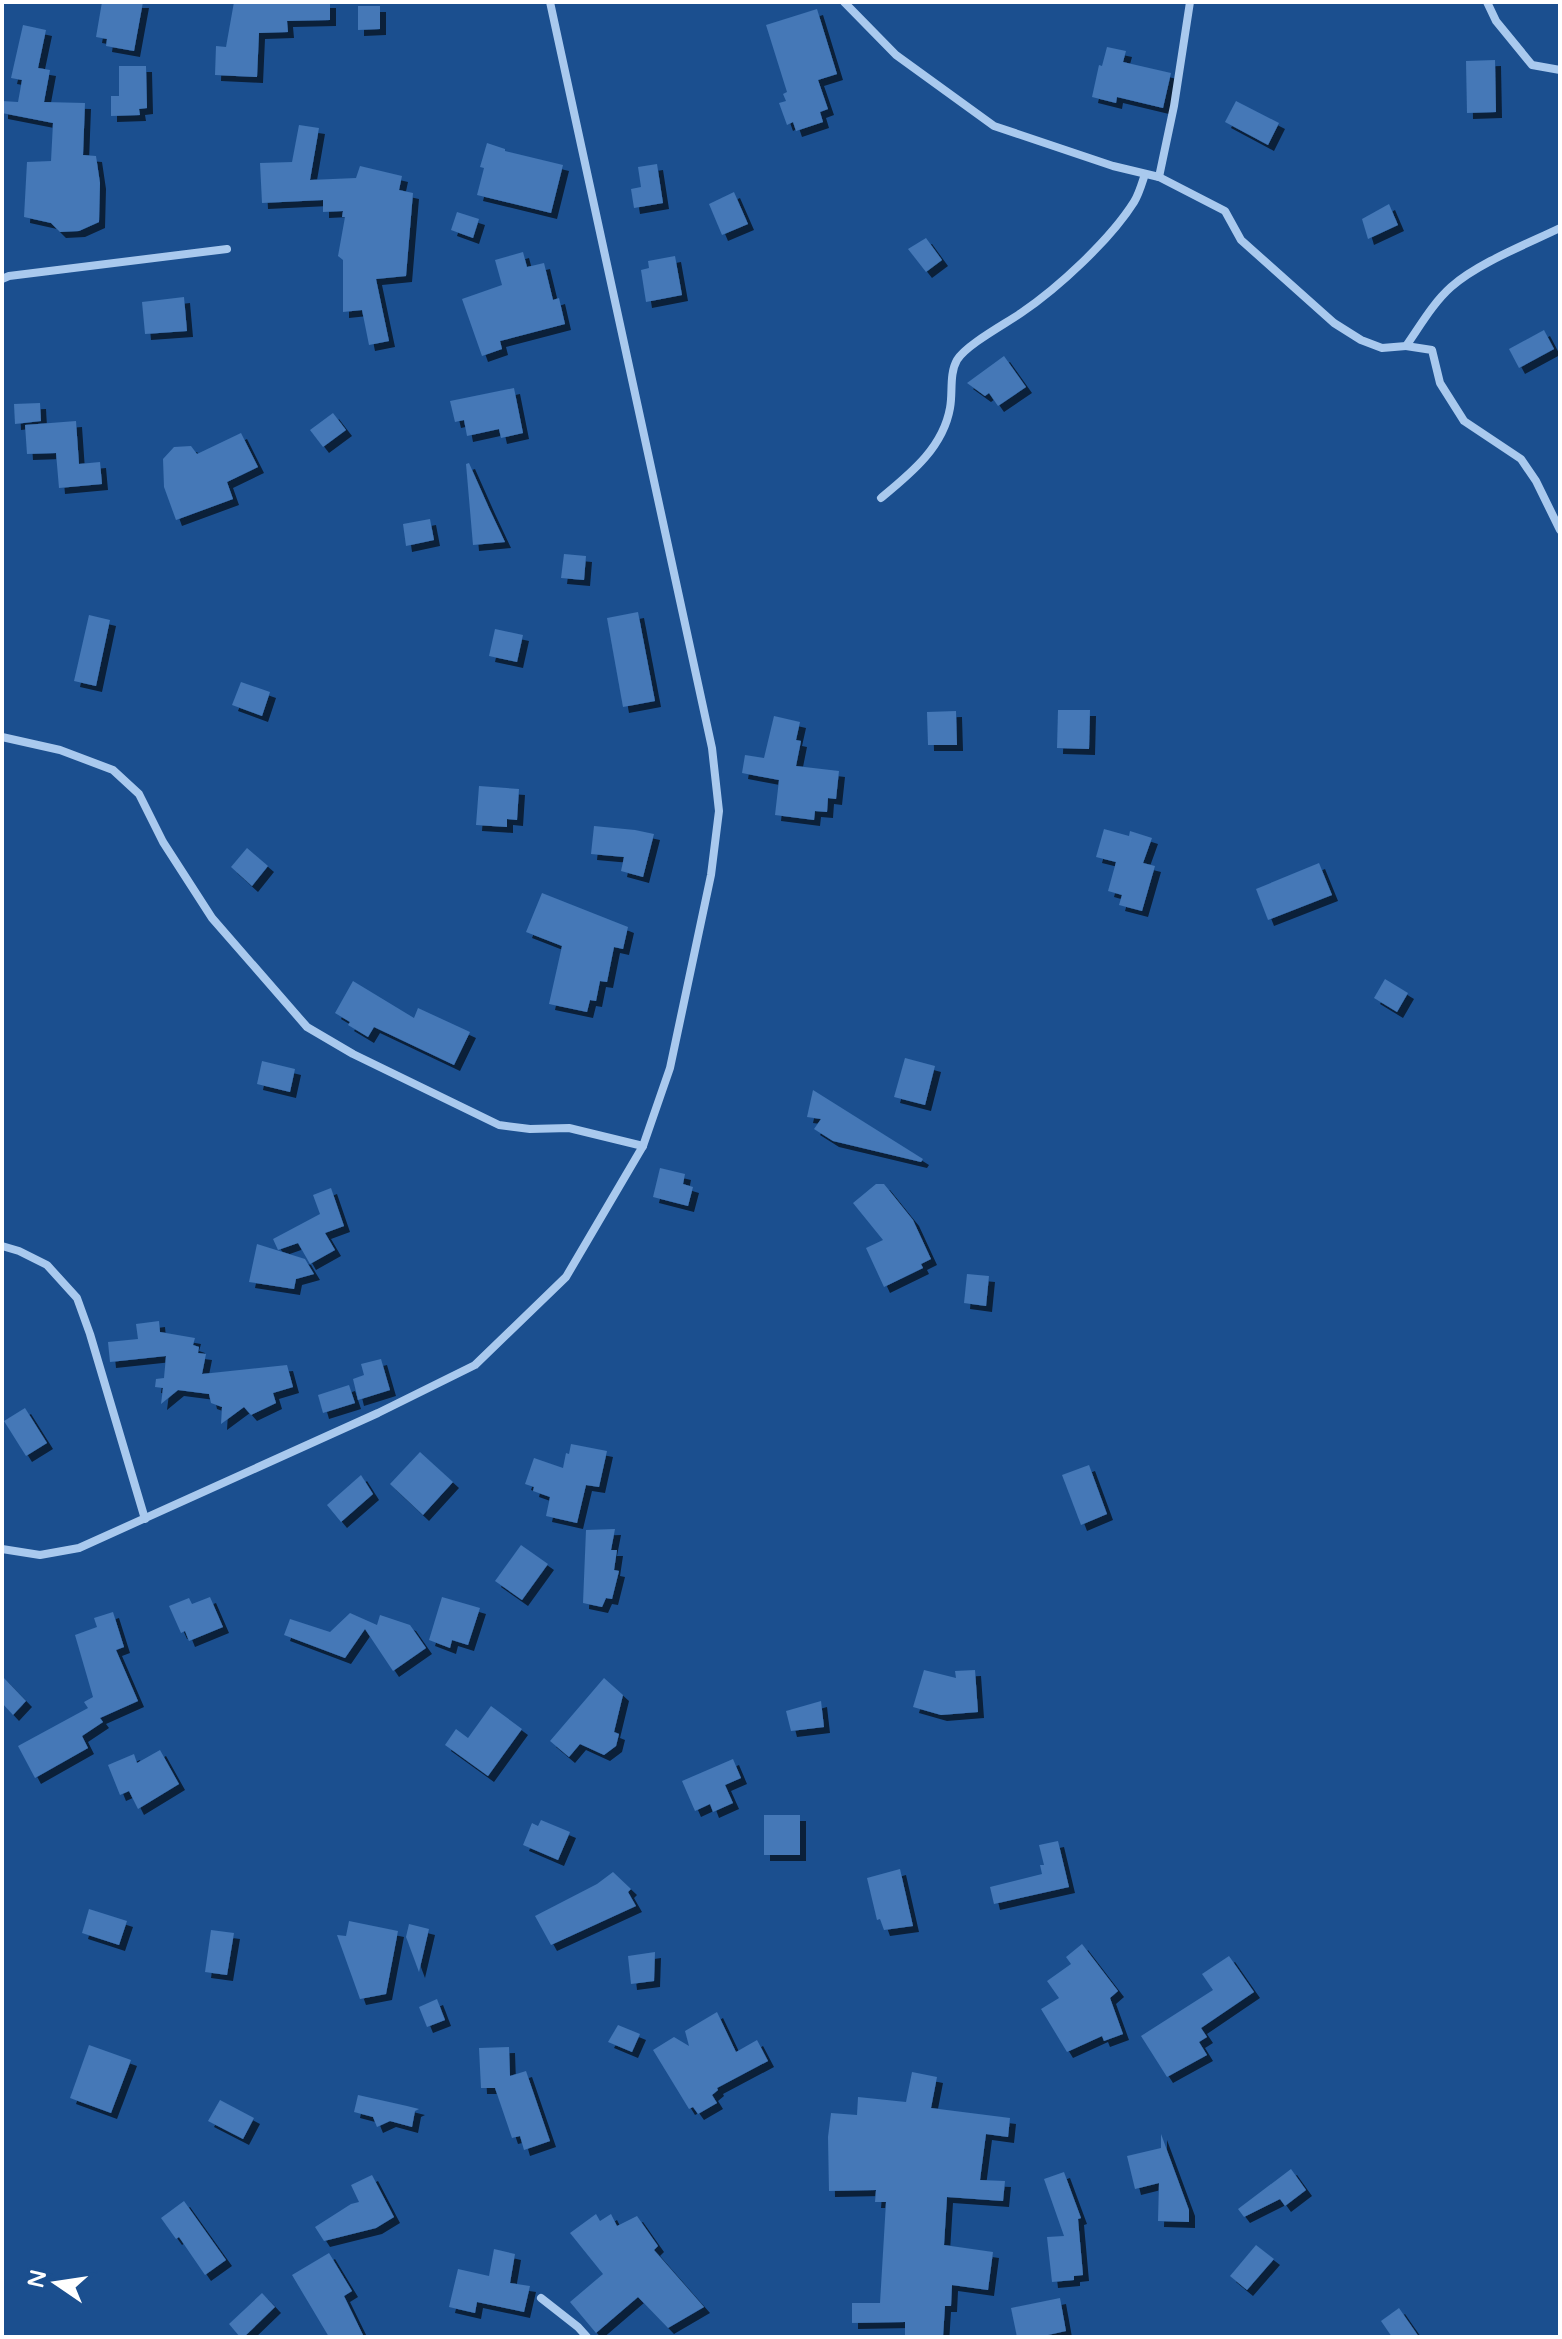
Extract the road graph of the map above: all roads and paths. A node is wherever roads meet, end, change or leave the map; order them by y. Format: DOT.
graph roads {
  1 [pos="550,2"];
  2 [pos="844,2"];
  3 [pos="1190,2"];
  4 [pos="1487,2"];
  5 [pos="1560,70"];
  6 [pos="1145,174"];
  7 [pos="1159,177"];
  8 [pos="1560,228"];
  9 [pos="227,249"];
  10 [pos="2,279"];
  11 [pos="1406,346"];
  12 [pos="881,498"];
  13 [pos="1560,530"];
  14 [pos="2,737"];
  15 [pos="643,1146"];
  16 [pos="2,1246"];
  17 [pos="145,1519"];
  18 [pos="2,1549"];
  19 [pos="541,2298"];
  20 [pos="587,2337"];
  1 -- 15 [label="street"];
  2 -- 6 [label="street"];
  3 -- 7 [label="street"];
  4 -- 5 [label="street"];
  6 -- 7 [label="street"];
  6 -- 12 [label="street"];
  7 -- 11 [label="street"];
  8 -- 11 [label="street"];
  9 -- 10 [label="street"];
  11 -- 13 [label="street"];
  14 -- 15 [label="street"];
  15 -- 17 [label="street"];
  16 -- 17 [label="street"];
  17 -- 18 [label="street"];
  19 -- 20 [label="street"];
}
